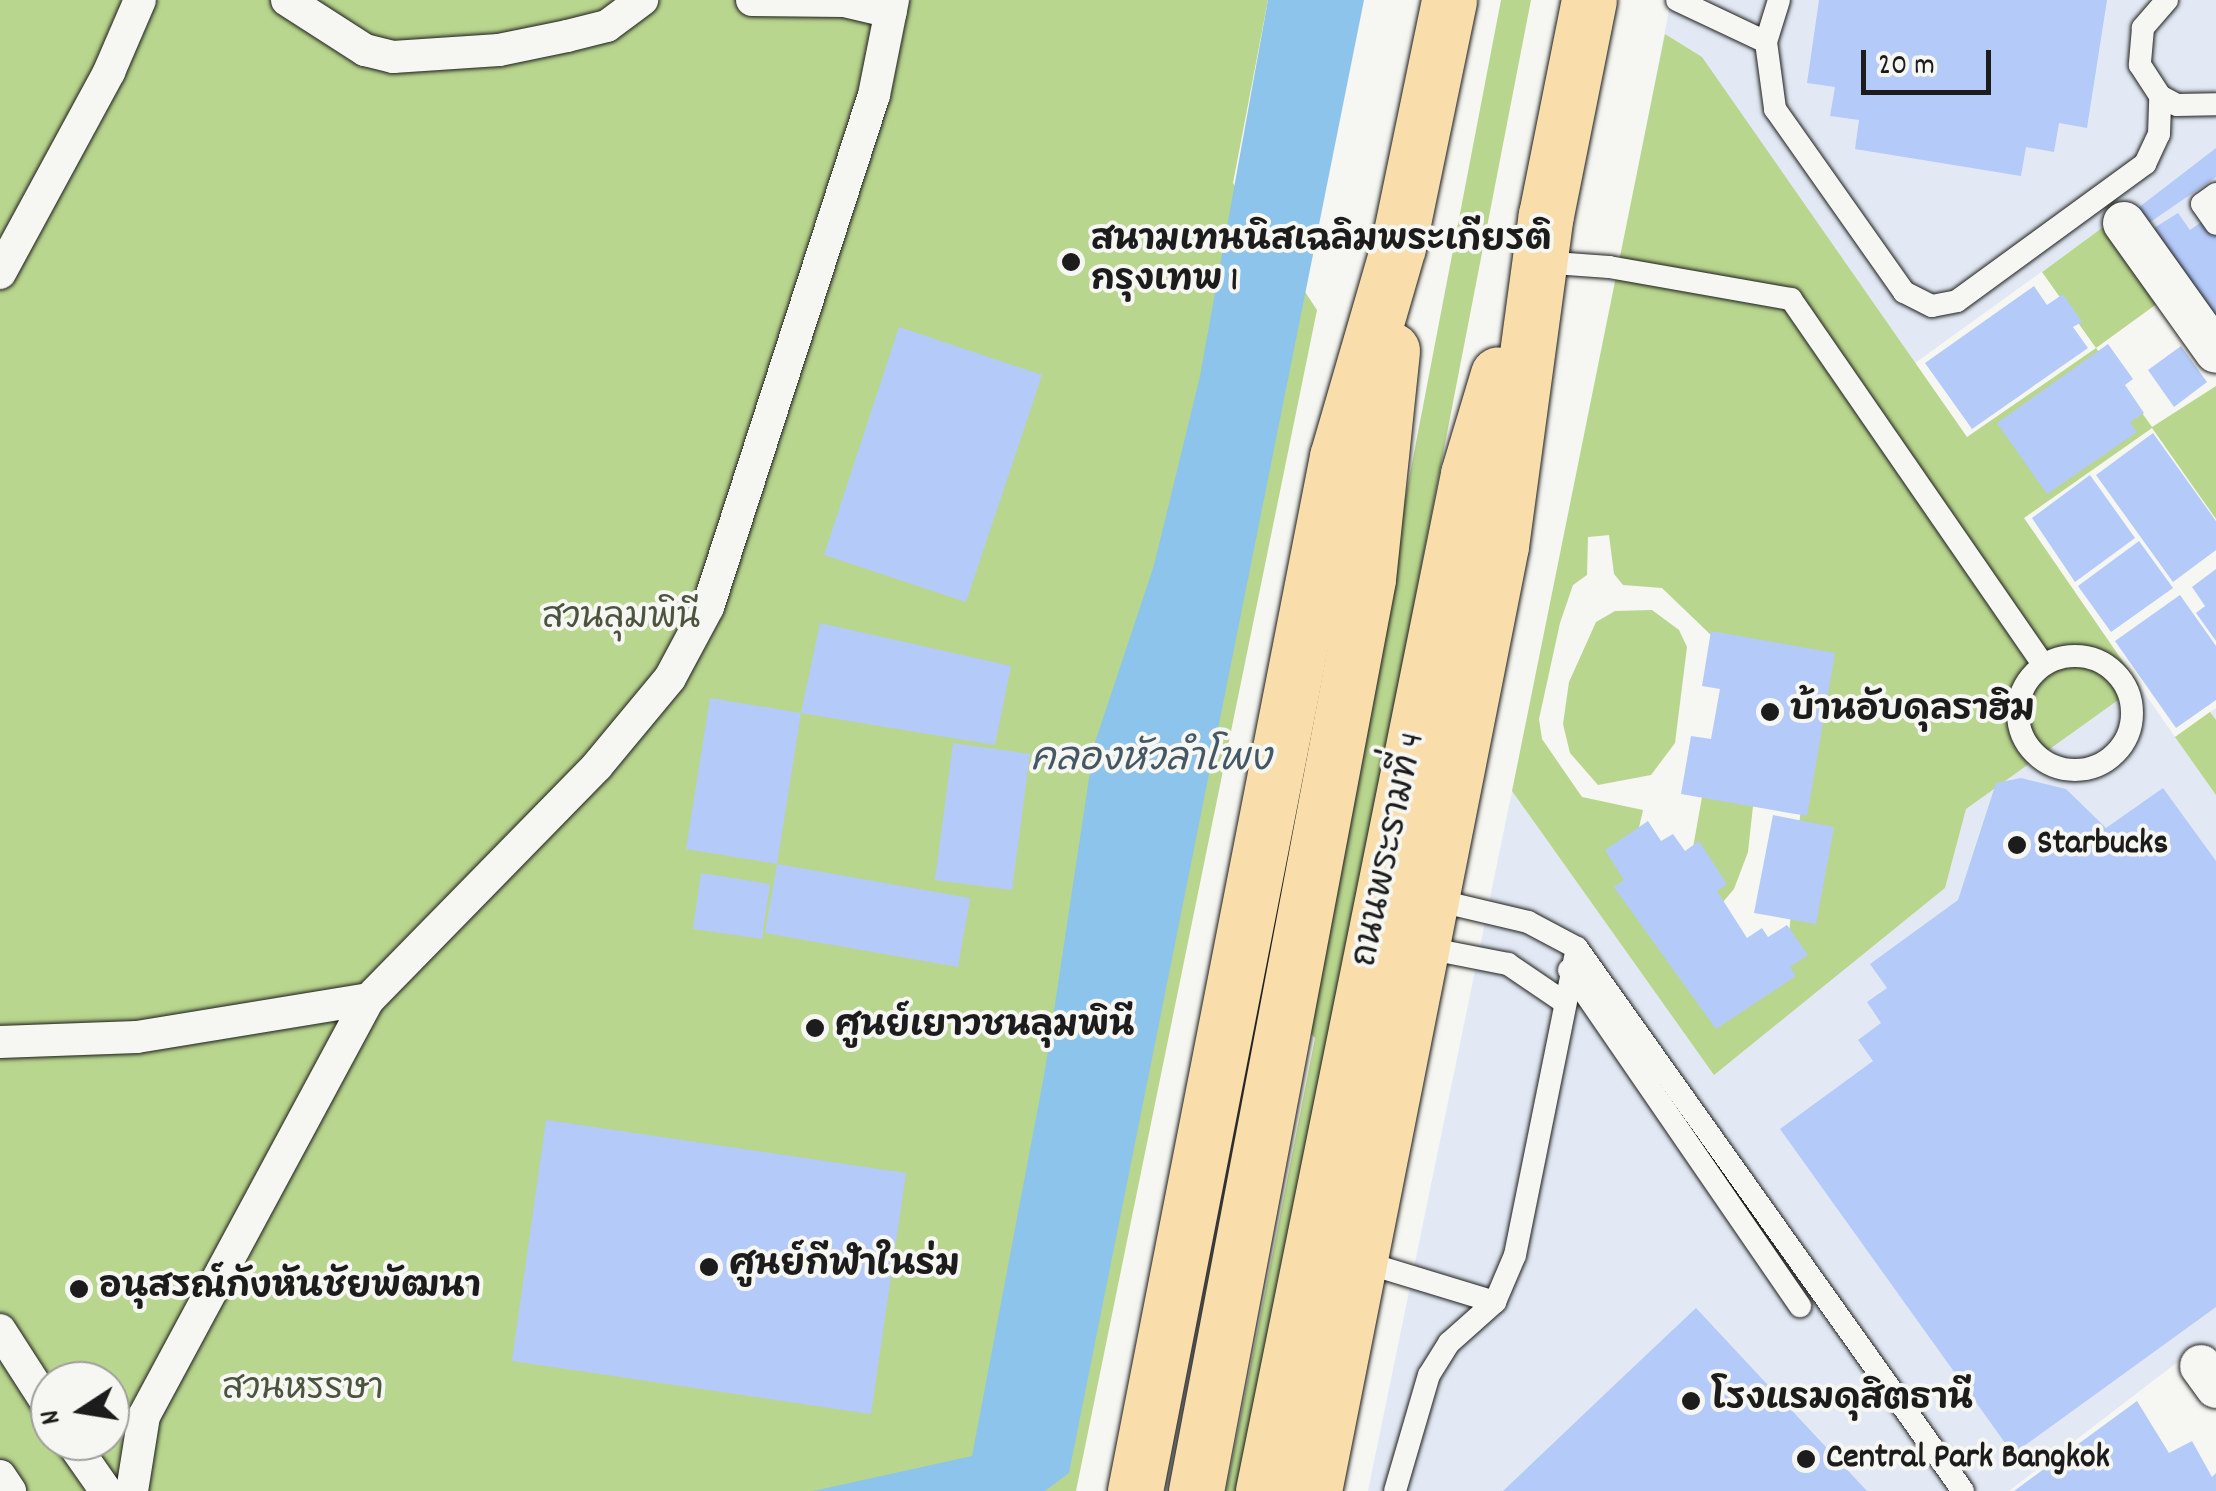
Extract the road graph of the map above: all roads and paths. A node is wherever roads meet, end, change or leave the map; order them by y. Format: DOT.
graph roads {
  1 [pos="140,0"];
  2 [pos="287,0"];
  3 [pos="642,0"];
  4 [pos="752,0"];
  5 [pos="1449,0"];
  6 [pos="1589,0"];
  7 [pos="1677,0"];
  8 [pos="1778,0"];
  9 [pos="2167,0"];
  10 [pos="892,6"];
  11 [pos="1724,10"];
  12 [pos="1766,42"];
  13 [pos="2160,96"];
  14 [pos="2216,104"];
  15 [pos="2216,194"];
  16 [pos="2124,223"];
  17 [pos="2216,224"];
  18 [pos="1543,239"];
  19 [pos="1398,247"];
  20 [pos="0,273"];
  21 [pos="2216,352"];
  22 [pos="2043,664"];
  23 [pos="1425,923"];
  24 [pos="1573,959"];
  25 [pos="369,999"];
  26 [pos="1564,1002"];
  27 [pos="0,1042"];
  28 [pos="1358,1260"];
  29 [pos="1495,1302"];
  30 [pos="1800,1306"];
  31 [pos="0,1330"];
  32 [pos="30,1377"];
  33 [pos="85,1461"];
  34 [pos="0,1476"];
  35 [pos="10,1491"];
  36 [pos="106,1491"];
  37 [pos="132,1491"];
  38 [pos="1135,1491"];
  39 [pos="1196,1491"];
  40 [pos="1263,1491"];
  41 [pos="1314,1491"];
  42 [pos="1395,1491"];
  43 [pos="1963,1491"];
  1 -- 20 [label="street"];
  2 -- 3 [label="street"];
  4 -- 10 [label="street"];
  5 -- 19 [label="main road, ถนนพระรามที่ 4"];
  6 -- 18 [label="main road, ถนนพระรามที่ 4"];
  7 -- 11 [label="lane"];
  8 -- 12 [label="lane"];
  9 -- 13 [label="lane"];
  10 -- 25 [label="street"];
  11 -- 12 [label="lane"];
  12 -- 13 [label="lane"];
  13 -- 14 [label="lane"];
  15 -- 17 [label="lane"];
  16 -- 21 [label="street"];
  18 -- 22 [label="lane"];
  18 -- 23 [label="main road, ถนนพระรามที่ 4"];
  18 -- 40 [label="main road, ถนนพระรามที่ 4"];
  19 -- 38 [label="main road, ถนนพระรามที่ 4"];
  19 -- 39 [label="main road, ถนนพระรามที่ 4"];
  22 -- 22 [label="lane"];
  23 -- 24 [label="lane"];
  23 -- 26 [label="lane"];
  23 -- 28 [label="main road, ถนนพระรามที่ 4"];
  24 -- 26 [label="lane"];
  24 -- 30 [label="lane"];
  24 -- 43 [label="lane"];
  25 -- 27 [label="street"];
  25 -- 37 [label="street"];
  26 -- 29 [label="lane"];
  28 -- 29 [label="lane"];
  28 -- 41 [label="main road, ถนนพระรามที่ 4"];
  29 -- 42 [label="lane"];
  31 -- 32 [label="street"];
  33 -- 36 [label="street"];
  34 -- 35 [label="street"];
}
